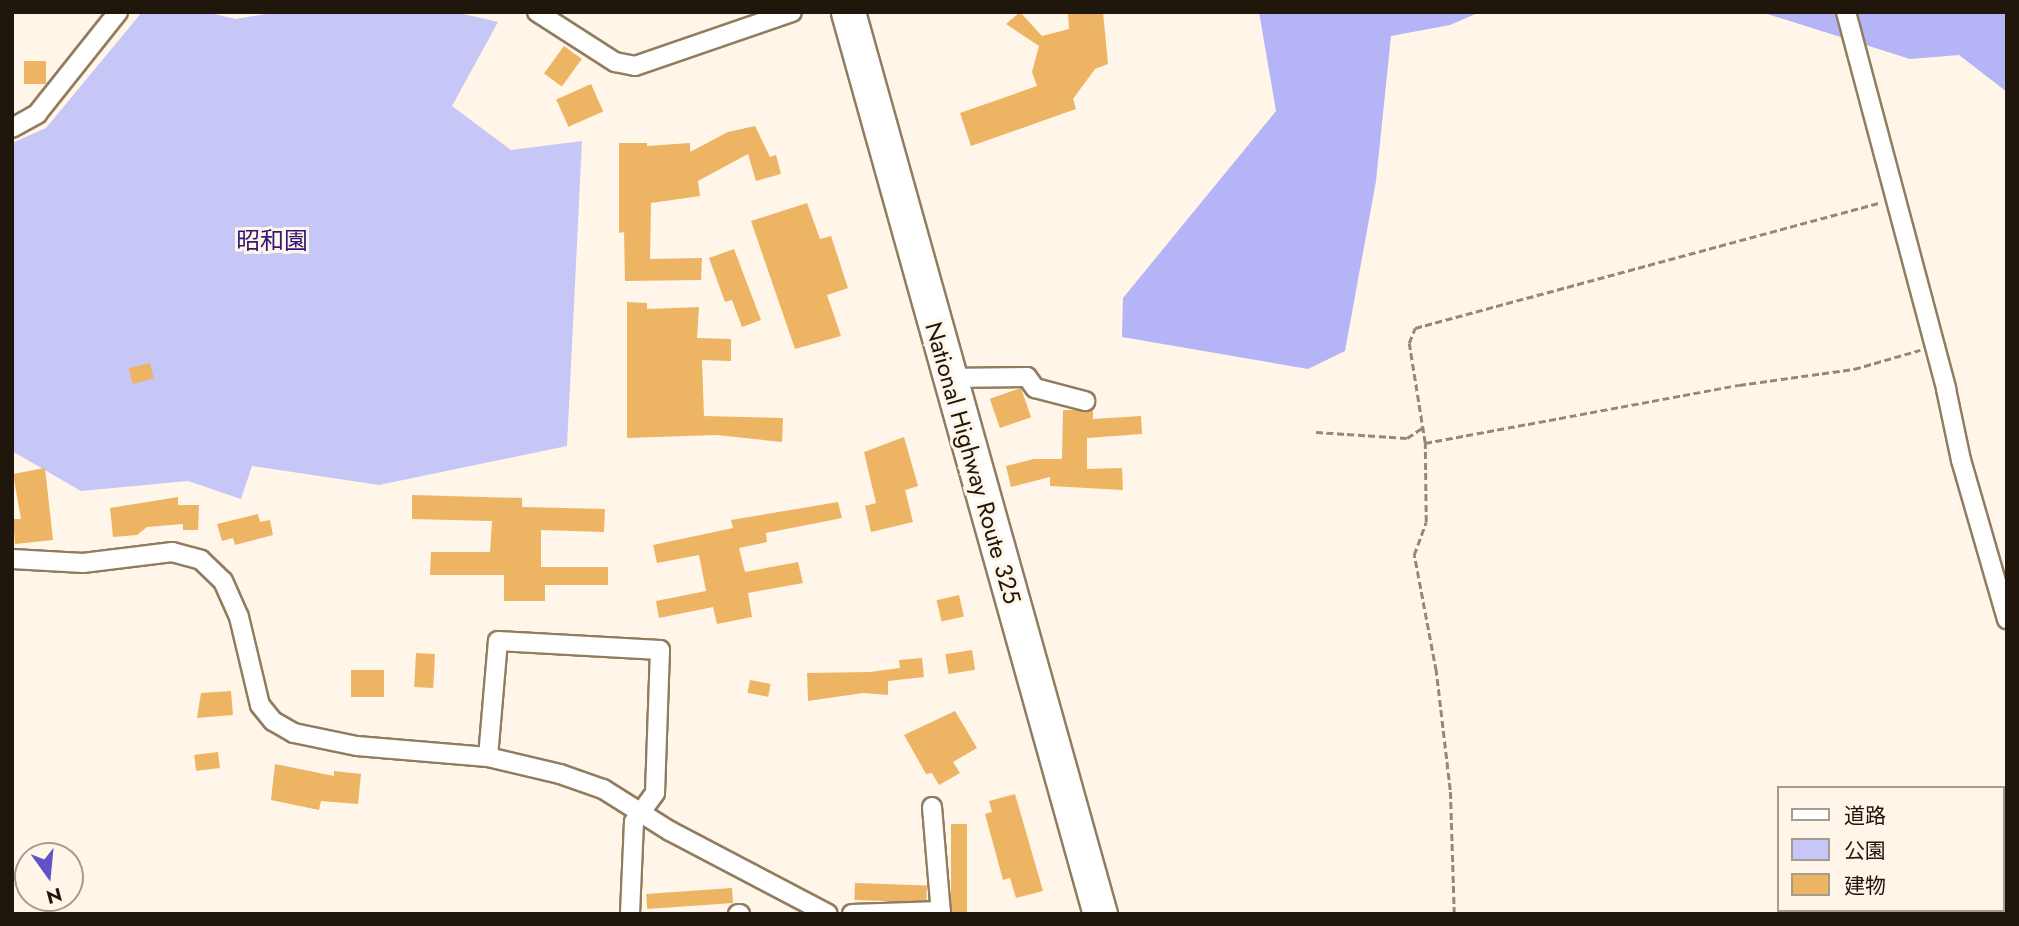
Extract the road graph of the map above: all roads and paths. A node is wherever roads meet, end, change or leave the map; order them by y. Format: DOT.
graph roads {
  1 [pos="118,12"];
  2 [pos="537,12"];
  3 [pos="792,12"];
  4 [pos="828,12"];
  5 [pos="848,12"];
  6 [pos="1846,12"];
  7 [pos="12,128"];
  8 [pos="1895,199"];
  9 [pos="1935,346"];
  10 [pos="948,378"];
  11 [pos="1085,401"];
  12 [pos="1422,428"];
  13 [pos="1316,432"];
  14 [pos="1424,443"];
  15 [pos="12,559"];
  16 [pos="2007,619"];
  17 [pos="488,757"];
  18 [pos="932,807"];
  19 [pos="642,813"];
  20 [pos="941,912"];
  21 [pos="630,914"];
  22 [pos="828,914"];
  23 [pos="852,914"];
  24 [pos="1077,914"];
  25 [pos="1100,914"];
  26 [pos="1454,914"];
  1 -- 7 [label="street"];
  2 -- 3 [label="street"];
  4 -- 24 [label="highway, National Highway Route 325"];
  5 -- 10 [label="highway, National Highway Route 325"];
  6 -- 8 [label="street"];
  8 -- 9 [label="street"];
  8 -- 12 [label="path"];
  9 -- 14 [label="path"];
  9 -- 16 [label="street"];
  10 -- 11 [label="street"];
  10 -- 25 [label="highway, National Highway Route 325"];
  12 -- 13 [label="path"];
  12 -- 14 [label="path"];
  14 -- 26 [label="path"];
  15 -- 17 [label="street"];
  17 -- 19 [label="street"];
  17 -- 19 [label="street"];
  18 -- 20 [label="street"];
  19 -- 21 [label="street"];
  19 -- 22 [label="street"];
  20 -- 23 [label="street"];
}
